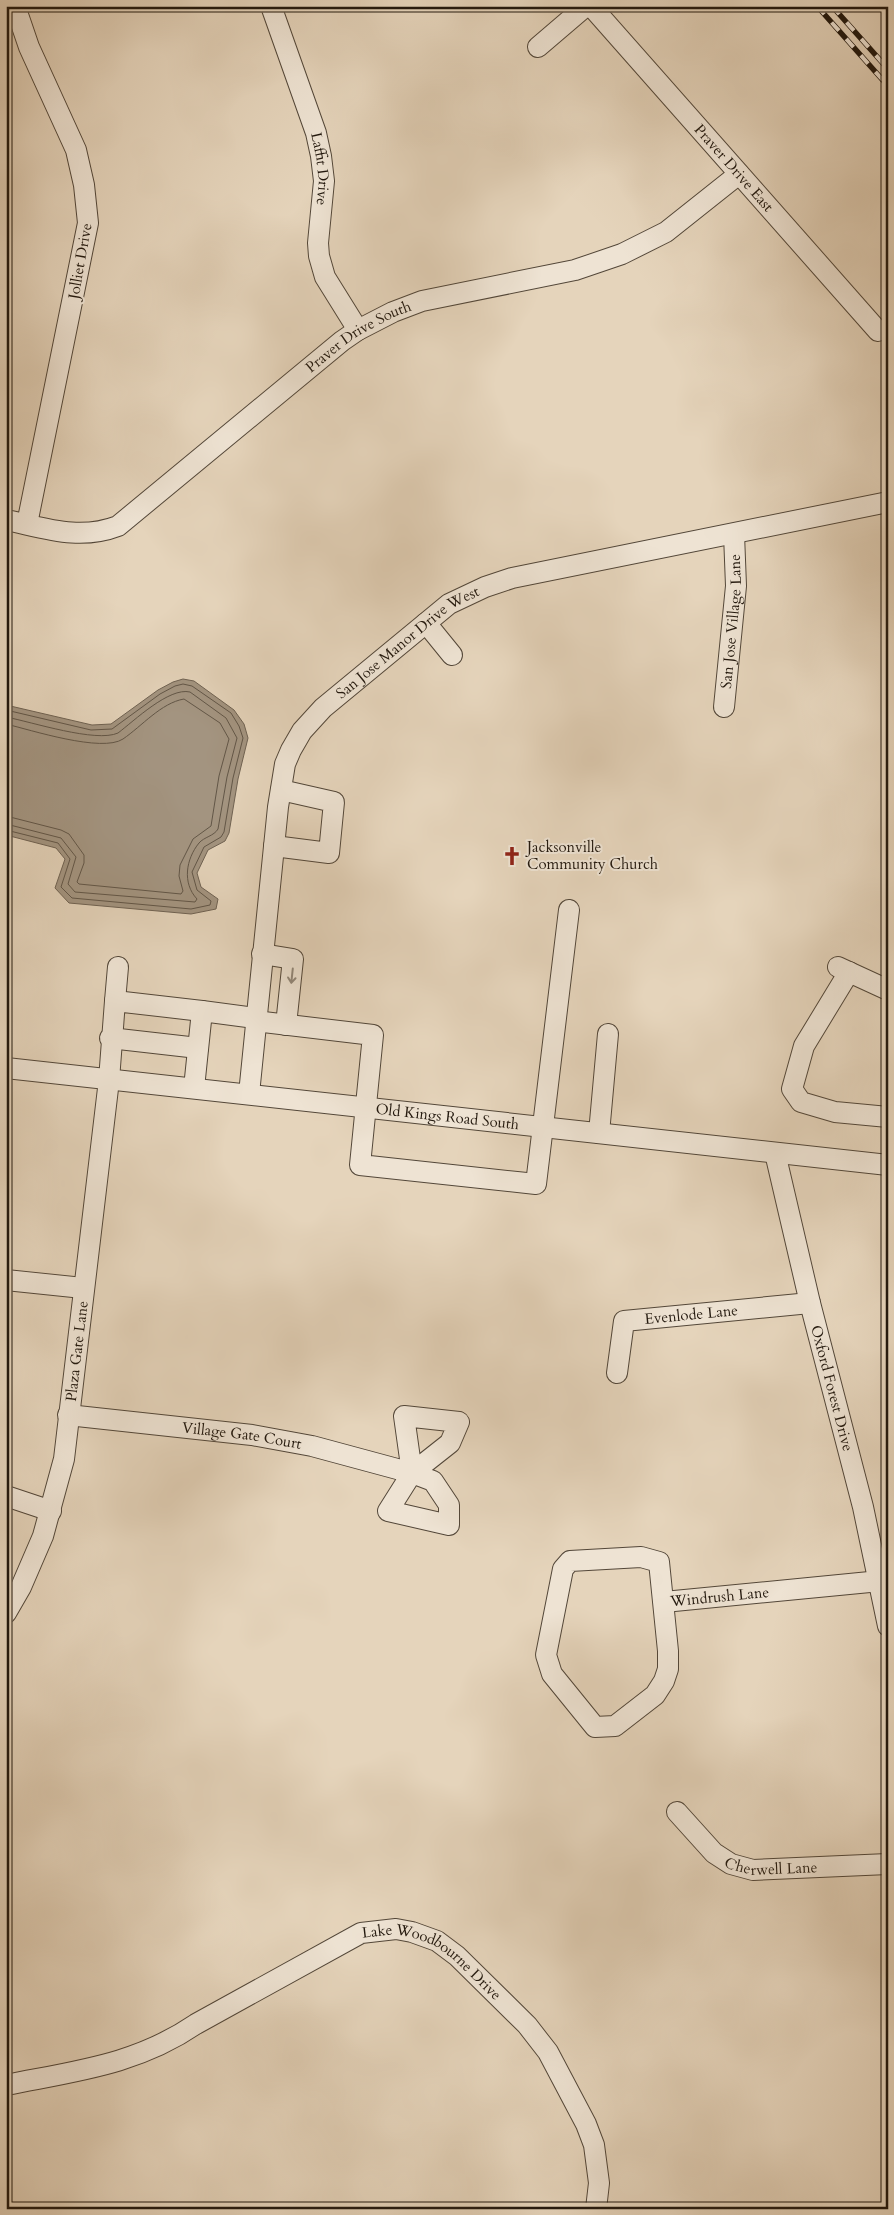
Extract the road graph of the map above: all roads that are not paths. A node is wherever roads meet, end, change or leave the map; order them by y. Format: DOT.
graph roads {
  1 [pos="15,6"];
  2 [pos="271,6"];
  3 [pos="586,6"];
  4 [pos="591,6"];
  5 [pos="538,47"];
  6 [pos="739,174"];
  7 [pos="358,330"];
  8 [pos="878,331"];
  9 [pos="888,502"];
  10 [pos="6,520"];
  11 [pos="27,524"];
  12 [pos="734,534"];
  13 [pos="426,623"];
  14 [pos="452,655"];
  15 [pos="724,707"];
  16 [pos="281,790"];
  17 [pos="274,846"];
  18 [pos="569,910"];
  19 [pos="262,954"];
  20 [pos="118,967"];
  21 [pos="888,990"];
  22 [pos="114,1001"];
  23 [pos="202,1011"];
  24 [pos="255,1019"];
  25 [pos="286,1024"];
  26 [pos="608,1034"];
  27 [pos="110,1038"];
  28 [pos="198,1048"];
  29 [pos="6,1068"];
  30 [pos="108,1080"];
  31 [pos="194,1088"];
  32 [pos="249,1094"];
  33 [pos="366,1107"];
  34 [pos="888,1117"];
  35 [pos="543,1126"];
  36 [pos="599,1133"];
  37 [pos="775,1153"];
  38 [pos="888,1166"];
  39 [pos="6,1280"];
  40 [pos="83,1288"];
  41 [pos="810,1303"];
  42 [pos="617,1373"];
  43 [pos="68,1415"];
  44 [pos="412,1473"];
  45 [pos="6,1496"];
  46 [pos="51,1510"];
  47 [pos="880,1581"];
  48 [pos="664,1602"];
  49 [pos="6,1613"];
  50 [pos="888,1626"];
  51 [pos="677,1812"];
  52 [pos="888,1864"];
  53 [pos="6,2085"];
  54 [pos="596,2209"];
  1 -- 11 [label="street, Jolliet Drive"];
  2 -- 7 [label="street, Laffit Drive"];
  3 -- 5 [label="street"];
  4 -- 6 [label="street, Praver Drive East"];
  6 -- 7 [label="street, Praver Drive South"];
  6 -- 8 [label="street, Praver Drive East"];
  7 -- 11 [label="street, Praver Drive South"];
  9 -- 12 [label="street, San Jose Manor Drive West"];
  10 -- 11 [label="street, Praver Drive South"];
  12 -- 13 [label="street, San Jose Manor Drive West"];
  12 -- 15 [label="street, San Jose Village Lane"];
  13 -- 14 [label="street"];
  13 -- 16 [label="street, San Jose Manor Drive West"];
  16 -- 17 [label="street, San Jose Manor Drive West"];
  16 -- 17 [label="street"];
  17 -- 19 [label="street, San Jose Manor Drive West"];
  18 -- 35 [label="street"];
  19 -- 24 [label="street, San Jose Manor Drive West"];
  19 -- 25 [label="street, one-way"];
  20 -- 22 [label="street, Plaza Gate Lane"];
  21 -- 34 [label="street"];
  22 -- 23 [label="street"];
  22 -- 27 [label="street, Plaza Gate Lane"];
  23 -- 24 [label="street"];
  23 -- 28 [label="street"];
  24 -- 25 [label="street"];
  24 -- 32 [label="street, San Jose Manor Drive West"];
  25 -- 33 [label="street"];
  26 -- 36 [label="street"];
  27 -- 28 [label="street"];
  27 -- 30 [label="street, Plaza Gate Lane"];
  28 -- 31 [label="street"];
  29 -- 30 [label="street, Old Kings Road South"];
  30 -- 31 [label="street, Old Kings Road South"];
  30 -- 40 [label="street, Plaza Gate Lane"];
  31 -- 32 [label="street, Old Kings Road South"];
  32 -- 33 [label="street, Old Kings Road South"];
  33 -- 35 [label="street, Old Kings Road South"];
  33 -- 35 [label="street"];
  35 -- 36 [label="street, Old Kings Road South"];
  36 -- 37 [label="street, Old Kings Road South"];
  37 -- 38 [label="street, Old Kings Road South"];
  37 -- 41 [label="street, Oxford Forest Drive"];
  39 -- 40 [label="street"];
  40 -- 43 [label="street, Plaza Gate Lane"];
  41 -- 42 [label="street, Evenlode Lane"];
  41 -- 47 [label="street, Oxford Forest Drive"];
  43 -- 44 [label="street, Village Gate Court"];
  43 -- 46 [label="street, Plaza Gate Lane"];
  45 -- 46 [label="street"];
  46 -- 49 [label="street, Plaza Gate Lane"];
  47 -- 48 [label="street, Windrush Lane"];
  47 -- 50 [label="street, Oxford Forest Drive"];
  48 -- 48 [label="street, Windrush Lane"];
  51 -- 52 [label="street, Cherwell Lane"];
  53 -- 54 [label="street, Lake Woodbourne Drive"];
}
